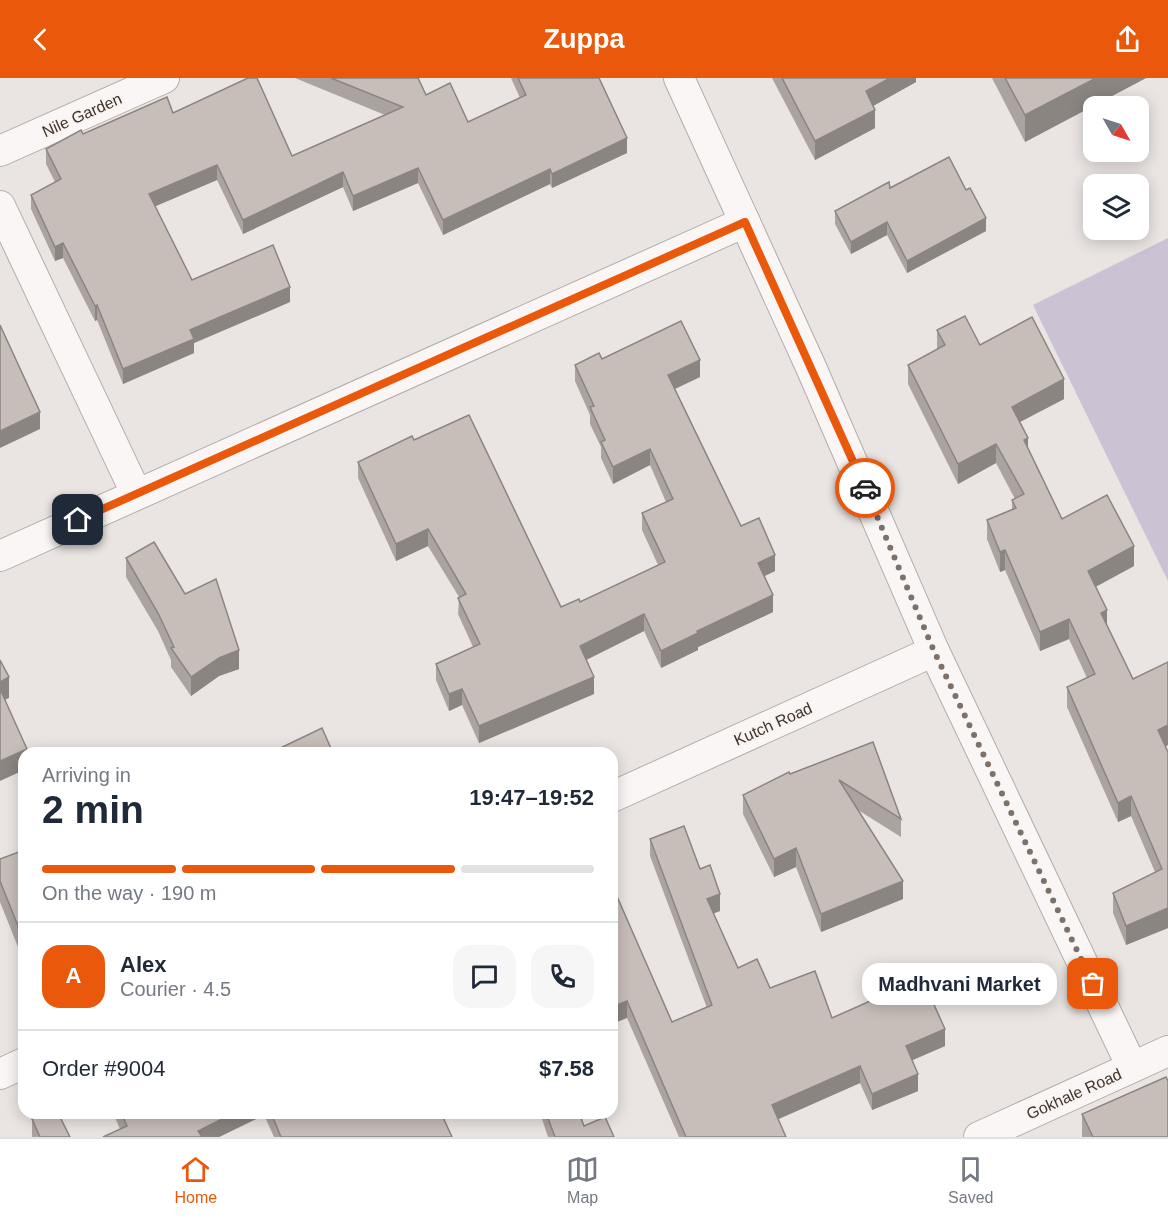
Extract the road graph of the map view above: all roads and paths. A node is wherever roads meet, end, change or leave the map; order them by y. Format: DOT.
graph roads {
  1 [pos="164,78"];
  2 [pos="679,78"];
  3 [pos="0,151"];
  4 [pos="0,206"];
  5 [pos="745,222"];
  6 [pos="136,493"];
  7 [pos="0,556"];
  8 [pos="934,651"];
  9 [pos="618,794"];
  10 [pos="1168,1051"];
  11 [pos="18,1066"];
  12 [pos="1132,1067"];
  13 [pos="0,1074"];
  14 [pos="980,1137"];
  1 -- 3 [label="street, Nile Garden"];
  2 -- 5 [label="street"];
  4 -- 6 [label="street"];
  5 -- 6 [label="street"];
  5 -- 8 [label="street"];
  6 -- 7 [label="street"];
  8 -- 9 [label="street, Kutch Road"];
  8 -- 12 [label="street"];
  10 -- 12 [label="street, Gokhale Road"];
  11 -- 13 [label="street"];
  12 -- 14 [label="street, Gokhale Road"];
}
